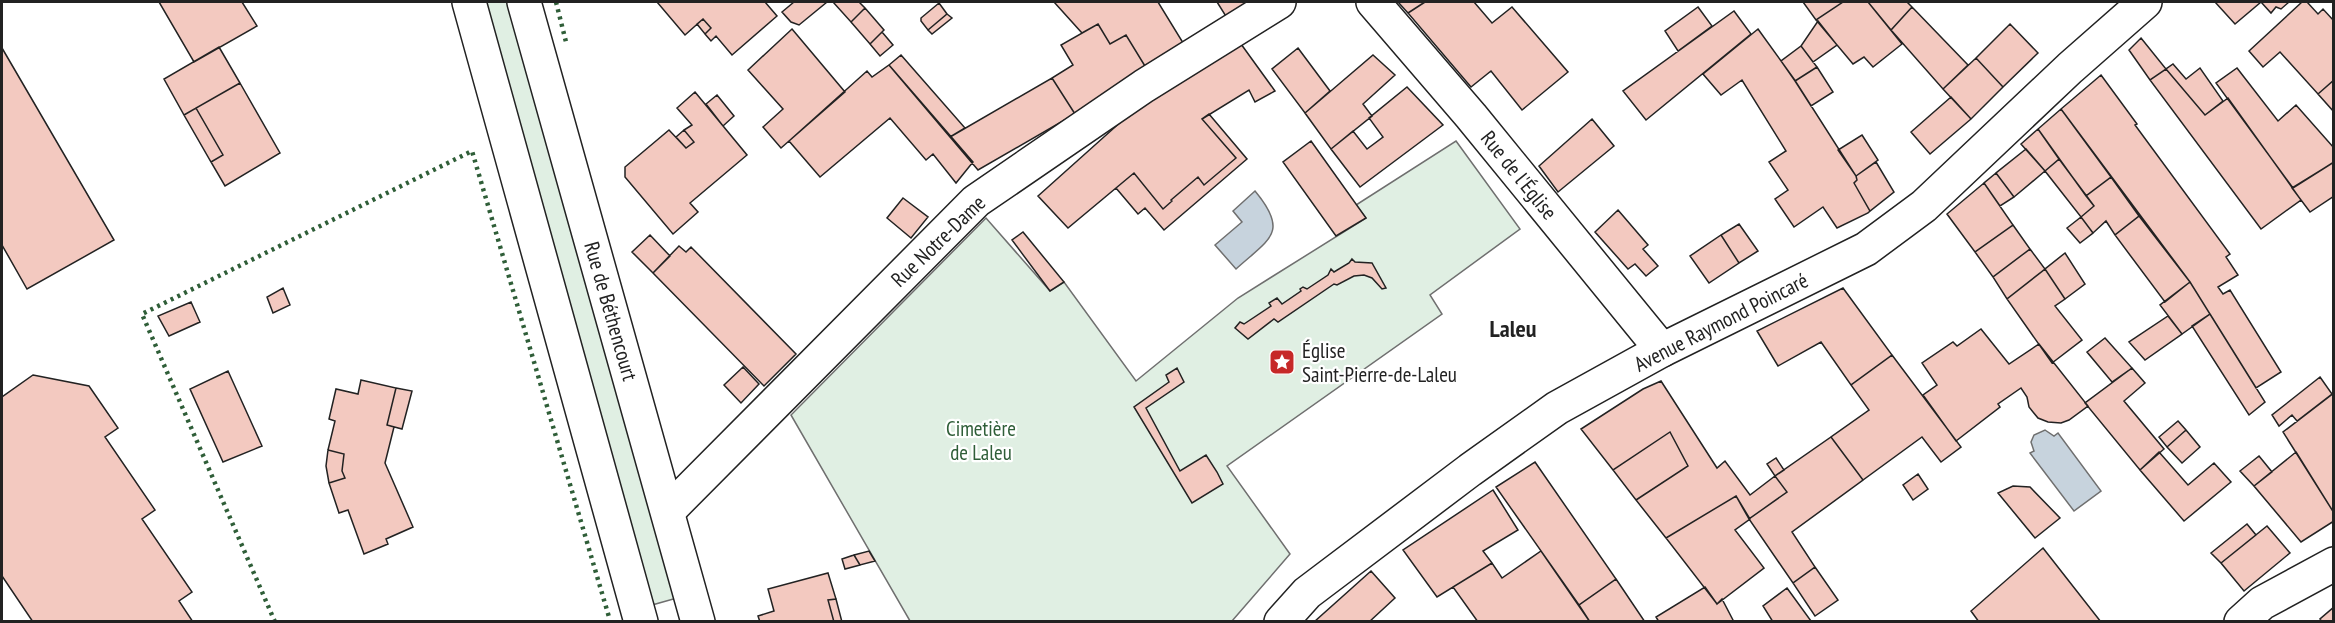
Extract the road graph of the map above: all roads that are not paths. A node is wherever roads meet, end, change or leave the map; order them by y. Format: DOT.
graph roads {
  1 [pos="468,2"];
  2 [pos="524,2"];
  3 [pos="1373,2"];
  4 [pos="2145,2"];
  5 [pos="1274,3"];
  6 [pos="1662,350"];
  7 [pos="668,511"];
  8 [pos="2334,564"];
  9 [pos="641,621"];
  10 [pos="698,621"];
  11 [pos="1281,621"];
  12 [pos="2241,621"];
  1 -- 9 [label="main road"];
  2 -- 7 [label="main road, Rue de Béthencourt"];
  3 -- 6 [label="main road, Rue de l'Église"];
  4 -- 6 [label="main road, Avenue Raymond Poincaré"];
  5 -- 7 [label="main road, Rue Notre-Dame"];
  6 -- 11 [label="main road, Avenue Raymond Poincaré"];
  7 -- 10 [label="main road, Rue de Béthencourt"];
  8 -- 12 [label="main road"];
}
